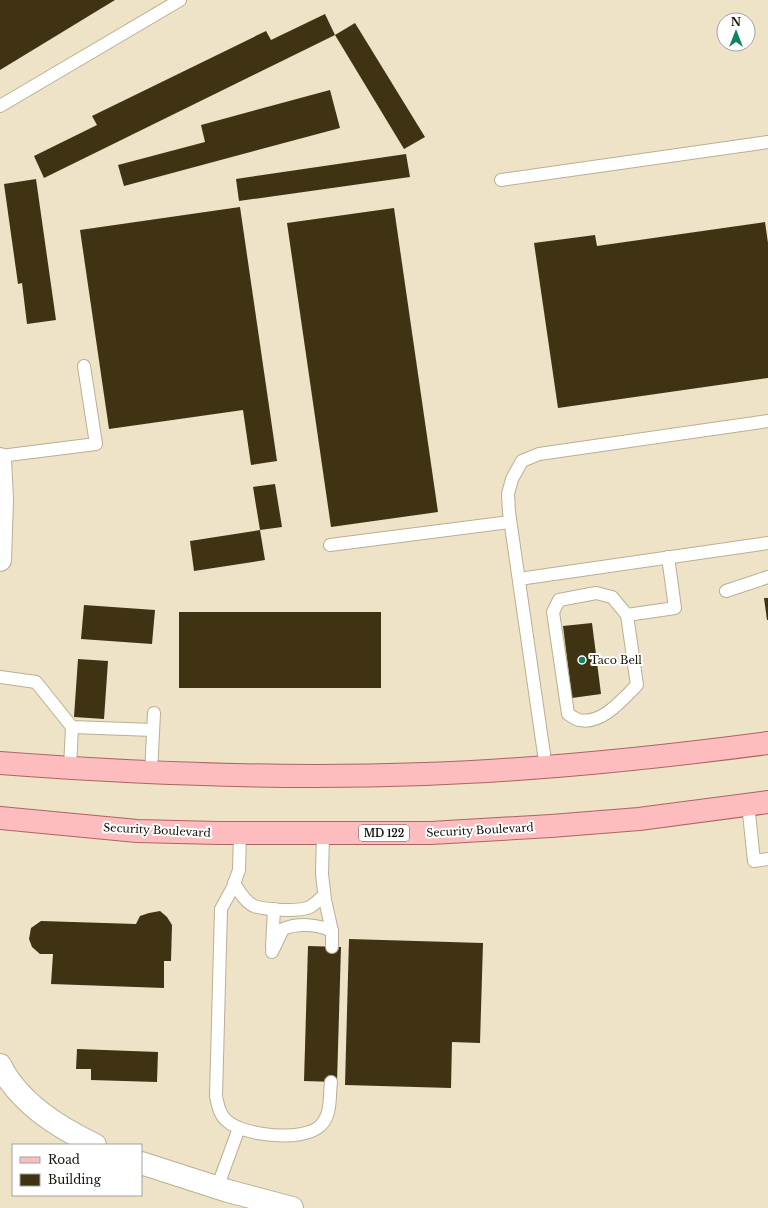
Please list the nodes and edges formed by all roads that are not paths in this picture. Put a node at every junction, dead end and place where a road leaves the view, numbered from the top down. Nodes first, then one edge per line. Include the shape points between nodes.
1 (180, 0) edge
2 (0, 106) edge
3 (768, 142) edge
4 (501, 180) dead end
5 (84, 366) dead end
6 (768, 421) edge
7 (0, 458) edge
8 (510, 522) junction
9 (768, 543) edge
10 (330, 545) dead end
11 (668, 557) junction
12 (0, 560) edge
13 (768, 577) edge
14 (519, 579) junction
15 (726, 591) dead end
16 (627, 615) junction
17 (0, 677) edge
18 (154, 713) dead end
19 (72, 727) junction
20 (154, 730) junction
21 (768, 743) edge
22 (0, 763) edge
23 (70, 768) junction
24 (546, 768) junction
25 (151, 773) junction
26 (761, 802) edge
27 (0, 818) edge
28 (240, 833) junction
29 (323, 834) junction
30 (768, 859) edge
31 (234, 883) junction
32 (324, 895) junction
33 (274, 909) junction
34 (332, 931) junction
35 (332, 947) dead end
36 (0, 1064) edge
37 (330, 1082) dead end
38 (239, 1128) junction
39 (94, 1144) edge
40 (142, 1163) edge
41 (217, 1188) junction
42 (292, 1208) edge

1 - 2 lane
3 - 4 lane
5 - 7 lane via 96,444
6 - 8 lane via 539,454 522,462 512,479 508,494
7 - 12 street
8 - 10 lane
8 - 14 lane
9 - 11 lane
11 - 14 lane
11 - 16 lane via 675,608
13 - 15 lane
14 - 24 lane
16 - 16 lane via 612,597 596,593 559,600 553,612 568,714 579,720 591,720 611,711 637,685
17 - 19 lane via 36,682
18 - 20 lane
19 - 20 lane
19 - 23 lane
20 - 25 lane
21 - 24 main road
22 - 23 main road
23 - 25 main road
24 - 25 main road via 326,776
26 - 29 main road, Security Boulevard / MD 122 via 639,819 551,826
26 - 30 lane via 754,861
27 - 28 main road, Security Boulevard / MD 122 via 137,831
28 - 29 main road, Security Boulevard / MD 122
28 - 31 lane via 239,870
29 - 32 lane
31 - 33 lane via 242,896 254,906
31 - 38 lane via 220,909 216,1096 218,1110 227,1121
32 - 33 lane via 309,907
32 - 34 lane
33 - 34 lane via 272,952 283,929 293,926 324,927
34 - 35 lane
36 - 39 street via 4,1074 23,1098 74,1135
37 - 38 lane via 328,1114 320,1126 305,1134 254,1133
38 - 41 lane
40 - 41 street
41 - 42 street

